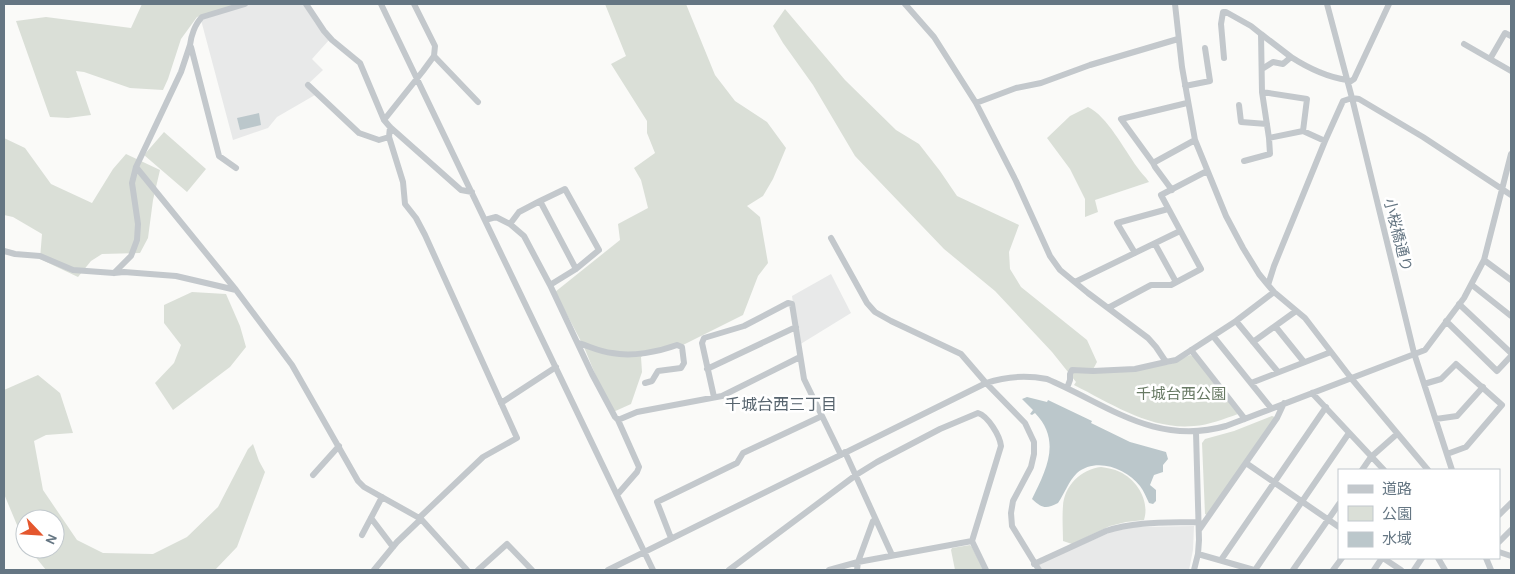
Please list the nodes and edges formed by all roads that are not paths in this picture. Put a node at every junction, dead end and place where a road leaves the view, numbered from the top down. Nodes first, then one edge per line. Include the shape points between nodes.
1 (245, 4) edge
2 (306, 4) edge
3 (381, 4) edge
4 (414, 4) edge
5 (905, 4) edge
6 (1175, 4) edge
7 (1327, 4) edge
8 (1389, 4) edge
9 (1262, 34) junction
10 (1511, 36) edge
11 (1178, 39) junction
12 (1464, 44) dead end
13 (190, 45) junction
14 (1205, 48) dead end
15 (434, 56) junction
16 (1291, 57) junction
17 (1224, 58) dead end
18 (1490, 59) junction
19 (1262, 69) junction
20 (1511, 71) edge
21 (416, 78) junction
22 (1347, 81) junction
23 (308, 85) dead end
24 (1185, 86) junction
25 (1262, 92) junction
26 (1352, 98) junction
27 (478, 102) dead end
28 (976, 103) junction
29 (1187, 103) junction
30 (1239, 105) dead end
31 (384, 120) junction
32 (1267, 124) junction
33 (390, 127) junction
34 (1303, 130) junction
35 (389, 137) junction
36 (1269, 138) junction
37 (1194, 140) junction
38 (1325, 141) junction
39 (1511, 154) edge
40 (1244, 161) dead end
41 (1153, 163) junction
42 (136, 167) junction
43 (236, 168) dead end
44 (1207, 171) junction
45 (1502, 188) junction
46 (1172, 190) junction
47 (472, 192) junction
48 (1511, 195) edge
49 (540, 201) junction
50 (1168, 209) junction
51 (485, 220) junction
52 (510, 224) junction
53 (1180, 231) junction
54 (831, 238) dead end
55 (1155, 244) junction
56 (4, 251) edge
57 (1135, 253) junction
58 (1484, 260) junction
59 (576, 269) junction
60 (114, 273) junction
61 (1511, 280) edge
62 (1075, 282) junction
63 (1176, 282) junction
64 (550, 285) junction
65 (1268, 285) junction
66 (1472, 285) junction
67 (236, 290) junction
68 (1274, 292) junction
69 (1459, 304) junction
70 (1108, 308) junction
71 (1296, 310) junction
72 (1511, 316) edge
73 (1236, 321) junction
74 (1446, 321) junction
75 (1275, 326) junction
76 (796, 327) junction
77 (1214, 336) junction
78 (1253, 342) junction
79 (578, 343) junction
80 (1191, 350) junction
81 (1331, 352) junction
82 (1414, 354) junction
83 (1511, 354) edge
84 (800, 357) junction
85 (1166, 362) junction
86 (1304, 362) junction
87 (556, 367) junction
88 (708, 369) junction
89 (1278, 372) junction
90 (1351, 378) junction
91 (645, 383) dead end
92 (986, 383) junction
93 (1251, 383) junction
94 (1424, 384) junction
95 (1483, 387) junction
96 (1067, 388) junction
97 (1312, 393) junction
98 (714, 397) junction
99 (501, 403) junction
100 (1284, 403) junction
101 (1326, 407) junction
102 (1271, 408) junction
103 (822, 416) junction
104 (1245, 418) junction
105 (1436, 419) junction
106 (618, 420) junction
107 (1196, 432) junction
108 (1349, 433) junction
109 (1397, 434) junction
110 (339, 446) junction
111 (843, 454) junction
112 (1447, 454) junction
113 (1371, 457) junction
114 (1246, 463) junction
115 (1363, 469) edge
116 (1383, 469) edge
117 (1427, 469) edge
118 (1452, 469) edge
119 (313, 475) dead end
120 (856, 475) junction
121 (1274, 482) junction
122 (617, 495) junction
123 (382, 497) junction
124 (1301, 501) junction
125 (1511, 503) edge
126 (1338, 505) edge
127 (1500, 514) edge
128 (372, 518) junction
129 (420, 518) junction
130 (876, 520) junction
131 (1328, 520) junction
132 (1199, 526) junction
133 (1338, 526) edge
134 (1511, 530) edge
135 (362, 535) dead end
136 (671, 538) junction
137 (972, 541) junction
138 (1500, 541) edge
139 (393, 547) junction
140 (644, 551) junction
141 (1198, 554) junction
142 (892, 555) junction
143 (1341, 559) edge
144 (1382, 559) edge
145 (1384, 559) edge
146 (1421, 559) edge
147 (1439, 559) edge
148 (1220, 560) junction
149 (858, 562) junction
150 (1034, 564) junction
151 (374, 570) edge
152 (466, 570) edge
153 (478, 570) edge
154 (532, 570) edge
155 (608, 570) edge
156 (653, 570) edge
157 (732, 570) edge
158 (830, 570) edge
159 (857, 570) edge
160 (986, 570) edge
161 (1039, 570) edge
162 (1194, 570) edge
163 (1254, 570) edge
164 (1293, 570) edge
165 (1333, 570) edge
166 (1374, 570) edge
167 (1401, 570) edge
168 (1414, 570) edge
169 (1445, 570) edge

1 - 13 street via 202,17
2 - 31 street via 332,40 360,63
3 - 21 street
4 - 15 street via 436,46
5 - 28 street via 934,37
6 - 11 street
7 - 22 street, 小桜橋通り
8 - 22 street via 1354,79
9 - 16 street
9 - 17 street via 1223,12
9 - 19 street
10 - 18 street via 1505,34
11 - 24 street
11 - 28 street
12 - 18 street
13 - 42 street via 181,72
13 - 43 street via 220,156
14 - 24 street via 1210,81
15 - 21 street
15 - 27 street
16 - 19 street via 1283,64 1273,62
16 - 22 street
18 - 20 street
19 - 25 street
21 - 31 street
21 - 47 street
22 - 26 street, 小桜橋通り
23 - 35 street via 359,134 379,140
24 - 29 street
25 - 32 street
25 - 34 street via 1307,99
26 - 38 street via 1343,101
26 - 45 street via 1423,137
26 - 82 street, 小桜橋通り
28 - 62 street via 1050,256
29 - 37 street
29 - 41 street via 1121,119
30 - 32 street via 1241,122
31 - 33 street
32 - 36 street
33 - 35 street
33 - 47 street via 461,190
34 - 36 street
34 - 38 street
35 - 99 street via 403,182 405,204 425,235
36 - 40 street via 1270,154
37 - 41 street
37 - 44 street
38 - 65 street
39 - 45 street
41 - 46 street
42 - 60 street via 132,183 138,240 131,256
42 - 67 street
44 - 46 street
44 - 65 street via 1226,216
45 - 48 street
45 - 58 street
46 - 50 street via 1160,195
47 - 51 street
49 - 52 street via 519,212
49 - 59 street
49 - 59 street via 565,189 599,250
50 - 53 street
50 - 57 street via 1117,223
51 - 52 street via 496,217
51 - 87 street
52 - 64 street via 524,236
53 - 55 street
53 - 63 street via 1200,269
54 - 92 street via 875,312 961,354
55 - 57 street
55 - 63 street
56 - 60 street via 40,256 73,270
57 - 62 street
58 - 61 street
58 - 66 street
59 - 64 street
60 - 67 street via 176,276
62 - 70 street
63 - 70 street via 1151,285
64 - 79 street
65 - 68 street
66 - 69 street
66 - 72 street
67 - 110 street via 292,365
68 - 71 street
68 - 73 street
69 - 74 street
69 - 83 street
70 - 85 street via 1148,338
71 - 75 street
71 - 81 street
73 - 77 street
73 - 78 street
74 - 82 street via 1425,350
74 - 83 street via 1497,371
75 - 78 street
75 - 86 street
76 - 84 street
76 - 88 street
76 - 88 street via 792,304 788,304 744,326 704,338 702,343
77 - 80 street
77 - 93 street
78 - 89 street
79 - 91 street via 612,354 640,354 678,345 682,347 684,363 681,368 658,371 652,381
79 - 106 street
80 - 85 street via 1176,360
80 - 104 street
81 - 86 street
81 - 90 street
82 - 90 street
82 - 94 street, 小桜橋通り
84 - 98 street
84 - 103 street via 804,379
85 - 96 street via 1129,369 1072,370
86 - 89 street
87 - 99 street
87 - 122 street
88 - 98 street
89 - 93 street
90 - 97 street
90 - 109 street
92 - 96 street via 1016,376 1034,376
92 - 111 street
92 - 150 street via 1025,423 1034,442 1031,467 1013,501 1011,512 1012,526
93 - 102 street
94 - 95 street via 1441,379 1456,364
94 - 105 street, 小桜橋通り
95 - 105 street via 1457,416
95 - 112 street via 1502,405 1466,447
96 - 107 street via 1146,426
97 - 100 street
97 - 101 street
98 - 106 street via 637,412
99 - 129 street via 517,438 483,457
100 - 102 street
100 - 114 street
101 - 108 street
101 - 121 street
102 - 104 street
103 - 111 street
103 - 136 street via 743,453 737,463 657,502
104 - 107 street
105 - 112 street, 小桜橋通り
106 - 122 street via 639,467
107 - 132 street
108 - 113 street
108 - 124 street
109 - 113 street
109 - 117 street
110 - 119 street
110 - 123 street via 358,481
111 - 120 street
111 - 136 street
112 - 118 street, 小桜橋通り
113 - 115 street
113 - 116 street
114 - 121 street
114 - 132 street
120 - 130 street
120 - 137 street via 940,429 970,415 982,414 988,419 1001,446
120 - 157 street
121 - 124 street
121 - 148 street
122 - 140 street
123 - 128 street
123 - 129 street
124 - 131 street
124 - 163 street
125 - 127 street
126 - 131 street
128 - 135 street
128 - 139 street
129 - 139 street
129 - 152 street
130 - 142 street
130 - 149 street via 873,520
131 - 133 street
131 - 164 street
132 - 141 street
132 - 150 street via 1138,524 1118,527
134 - 138 street
136 - 140 street
137 - 142 street
137 - 160 street
139 - 151 street
140 - 155 street
140 - 156 street
141 - 148 street
141 - 162 street
142 - 149 street
143 - 165 street
144 - 166 street
145 - 167 street
146 - 168 street
147 - 169 street
148 - 163 street
149 - 158 street
149 - 159 street
150 - 161 street
153 - 154 street via 507,544

